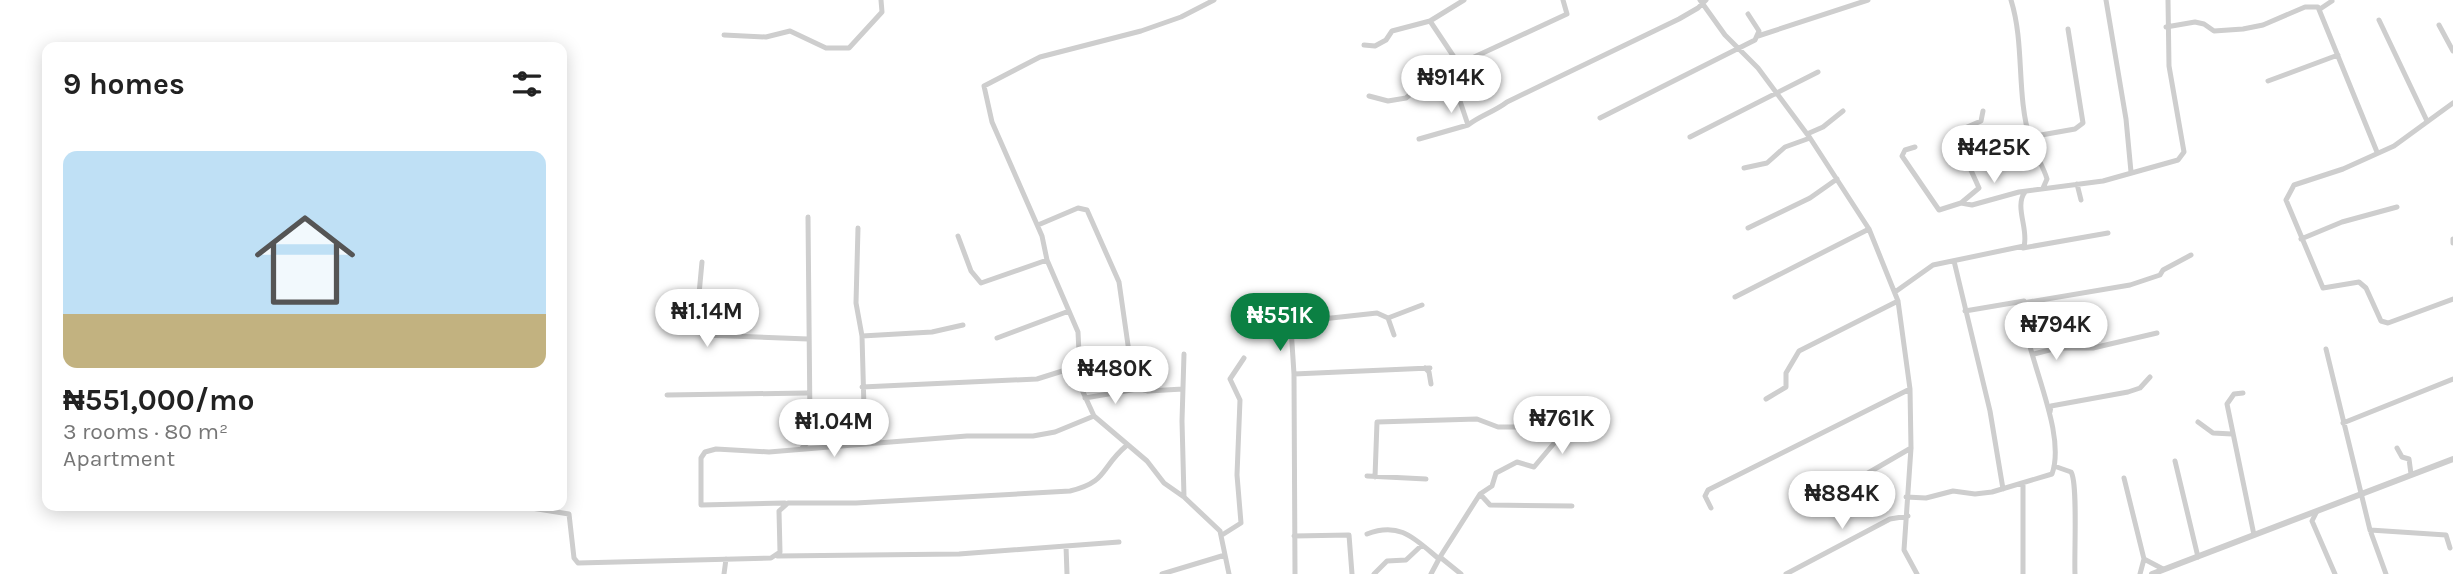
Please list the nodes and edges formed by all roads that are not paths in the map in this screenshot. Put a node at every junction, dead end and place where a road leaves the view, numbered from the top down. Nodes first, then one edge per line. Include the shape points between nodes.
1 (881, 0) edge
2 (1214, 0) edge
3 (1465, 0) edge
4 (1563, 0) edge
5 (1868, 0) edge
6 (2011, 0) edge
7 (2106, 0) edge
8 (2168, 0) edge
9 (1702, 1) edge
10 (2332, 1) edge
11 (2320, 9) junction
12 (1748, 14) dead end
13 (2379, 20) dead end
14 (1430, 21) junction
15 (2438, 25) dead end
16 (2166, 27) junction
17 (2068, 29) dead end
18 (723, 35) dead end
19 (1758, 36) junction
20 (1364, 45) dead end
21 (1738, 48) junction
22 (2453, 51) edge
23 (2338, 55) junction
24 (1460, 66) junction
25 (1818, 72) dead end
26 (1444, 73) junction
27 (2268, 81) dead end
28 (1774, 91) junction
29 (1369, 96) dead end
30 (2453, 103) edge
31 (1843, 111) dead end
32 (1983, 111) dead end
33 (1600, 118) dead end
34 (2427, 121) junction
35 (1468, 125) junction
36 (1808, 136) junction
37 (1690, 137) dead end
38 (2030, 138) junction
39 (1419, 139) dead end
40 (1915, 147) dead end
41 (2378, 152) junction
42 (1744, 168) dead end
43 (2131, 172) junction
44 (1837, 178) junction
45 (2077, 184) junction
46 (2043, 188) junction
47 (2028, 190) junction
48 (2081, 200) dead end
49 (1961, 203) junction
50 (2397, 207) dead end
51 (808, 217) dead end
52 (1038, 225) junction
53 (858, 228) dead end
54 (1748, 228) dead end
55 (1869, 229) junction
56 (2108, 233) dead end
57 (958, 236) dead end
58 (2301, 239) junction
59 (2020, 248) junction
60 (2192, 256) dead end
61 (1047, 260) junction
62 (1954, 261) junction
63 (702, 262) dead end
64 (1895, 292) junction
65 (1735, 297) dead end
66 (2453, 299) edge
67 (1898, 301) junction
68 (2025, 301) junction
69 (1422, 305) dead end
70 (1069, 311) junction
71 (1965, 311) junction
72 (1388, 318) junction
73 (963, 325) dead end
74 (2157, 333) dead end
75 (1394, 335) dead end
76 (862, 336) junction
77 (997, 338) dead end
78 (808, 339) junction
79 (2326, 349) dead end
80 (1184, 354) dead end
81 (2034, 354) junction
82 (1244, 358) dead end
83 (1072, 368) junction
84 (1294, 374) junction
85 (2150, 377) dead end
86 (2453, 379) edge
87 (1431, 384) dead end
88 (862, 387) junction
89 (1138, 389) junction
90 (1182, 389) junction
91 (1910, 389) junction
92 (807, 393) junction
93 (2243, 393) dead end
94 (667, 395) dead end
95 (1085, 398) junction
96 (1766, 399) dead end
97 (2050, 415) junction
98 (1094, 416) junction
99 (1368, 422) dead end
100 (1377, 422) junction
101 (2198, 422) dead end
102 (2343, 423) junction
103 (2232, 434) junction
104 (1560, 435) junction
105 (1583, 438) dead end
106 (864, 443) junction
107 (1126, 446) junction
108 (802, 448) junction
109 (1911, 448) junction
110 (2398, 448) dead end
111 (2453, 458) edge
112 (2175, 461) dead end
113 (2054, 467) junction
114 (1868, 473) dead end
115 (2411, 474) junction
116 (1367, 476) dead end
117 (1375, 477) junction
118 (2124, 478) dead end
119 (1426, 479) dead end
120 (2023, 483) junction
121 (2003, 488) junction
122 (1480, 494) junction
123 (2362, 494) junction
124 (1184, 497) junction
125 (1906, 497) junction
126 (788, 503) junction
127 (1572, 506) dead end
128 (1712, 508) dead end
129 (550, 511) edge
130 (2316, 513) junction
131 (1908, 516) junction
132 (2298, 519) junction
133 (2312, 521) junction
134 (2370, 530) junction
135 (1222, 534) junction
136 (1367, 534) dead end
137 (2254, 535) junction
138 (1294, 536) junction
139 (1119, 542) dead end
140 (1066, 545) junction
141 (1422, 545) junction
142 (2450, 548) dead end
143 (1225, 555) junction
144 (777, 556) junction
145 (2197, 557) junction
146 (1440, 558) junction
147 (726, 559) junction
148 (2144, 559) junction
149 (2155, 566) junction
150 (2163, 569) junction
151 (1914, 573) edge
152 (724, 574) edge
153 (1067, 574) edge
154 (1162, 574) edge
155 (1229, 574) edge
156 (1295, 574) edge
157 (1352, 574) edge
158 (1374, 574) edge
159 (1431, 574) edge
160 (1461, 574) edge
161 (1786, 574) edge
162 (2024, 574) edge
163 (2075, 574) edge
164 (2140, 574) edge
165 (2152, 574) edge
166 (2335, 574) edge
167 (2386, 574) edge

1 - 18 street via 882,12 849,48 826,48 790,31 766,37
2 - 52 street via 1141,31 1040,57 984,86 995,131
3 - 14 street
4 - 24 street via 1567,14
5 - 19 street
6 - 38 street via 2018,23
7 - 43 street
8 - 16 street
9 - 21 street
9 - 35 street via 1679,19 1482,114
10 - 11 street
11 - 16 street via 2305,7 2243,29 2214,31 2195,22
11 - 23 street
12 - 19 street
13 - 34 street
14 - 20 street via 1392,31 1375,46
14 - 24 street
15 - 22 street
16 - 43 street via 2184,152 2178,160
17 - 38 street via 2083,123 2075,129
19 - 21 street
21 - 28 street
21 - 33 street
23 - 27 street
23 - 41 street
24 - 26 street
25 - 28 street
26 - 29 street via 1431,77 1406,98 1388,101
26 - 35 street via 1457,92
28 - 36 street
28 - 37 street
30 - 34 street
31 - 36 street
32 - 49 street via 1981,121 1958,131 1949,141 1965,158 1979,188
34 - 41 street via 2398,144
35 - 39 street
36 - 42 street via 1767,163
36 - 44 street
38 - 46 street via 2047,179
40 - 49 street via 1902,156 1939,210
41 - 58 street via 2292,187 2286,201
43 - 45 street
44 - 54 street
44 - 55 street
45 - 46 street
45 - 48 street
46 - 47 street
47 - 49 street via 1972,205
47 - 59 street via 2020,201 2026,238
50 - 58 street
51 - 78 street
52 - 61 street
52 - 89 street via 1078,208 1087,210 1119,282 1130,374
53 - 76 street via 856,303
55 - 64 street
55 - 65 street
56 - 59 street
57 - 61 street via 971,271 981,283
58 - 66 street via 2323,288 2362,284 2384,323
59 - 62 street
60 - 68 street via 2175,262 2160,275 2130,285
61 - 70 street
62 - 64 street via 1933,265
62 - 71 street
63 - 78 street via 702,335
64 - 67 street
67 - 91 street
67 - 96 street via 1799,351 1786,373 1786,387
68 - 71 street
68 - 81 street via 2022,305
69 - 72 street
70 - 77 street
70 - 83 street via 1079,340
71 - 121 street
72 - 75 street
72 - 84 street via 1377,313 1295,322
73 - 76 street
74 - 81 street via 2093,348 2057,348
76 - 88 street
78 - 92 street
79 - 102 street
80 - 90 street
81 - 97 street
82 - 135 street via 1230,379 1240,400 1237,475 1241,523
83 - 88 street via 1037,380
83 - 95 street
84 - 87 street via 1427,368
84 - 138 street
85 - 97 street via 2128,392 2051,406
86 - 102 street
88 - 106 street
89 - 90 street
89 - 95 street
90 - 124 street
91 - 109 street
91 - 128 street via 1708,490 1705,496
92 - 94 street
92 - 108 street via 808,442
93 - 103 street via 2227,401
95 - 98 street
97 - 113 street
98 - 106 street via 1033,436
98 - 107 street
99 - 100 street
100 - 104 street via 1477,419 1498,427 1529,427
100 - 117 street
101 - 103 street via 2213,433
102 - 123 street
103 - 137 street
104 - 105 street
104 - 122 street via 1534,467 1517,462 1496,473 1492,486
106 - 108 street
107 - 124 street
107 - 126 street via 1106,466 1102,477 1088,487 1070,491
108 - 126 street via 769,452 716,449 701,458 701,505
109 - 114 street
109 - 125 street
110 - 115 street via 2402,457 2409,458
111 - 115 street
112 - 145 street
113 - 120 street via 2047,477
113 - 163 street via 2071,472 2076,481 2077,501 2072,511
115 - 123 street
116 - 117 street
117 - 119 street
118 - 148 street
120 - 121 street
120 - 162 street
121 - 125 street
122 - 127 street via 1490,505
122 - 146 street
123 - 130 street
123 - 134 street
124 - 135 street
125 - 131 street
126 - 144 street via 779,511 781,545
129 - 147 street via 569,514 578,564
130 - 132 street
130 - 133 street
131 - 151 street via 1904,550
131 - 161 street via 1890,519
132 - 133 street
132 - 137 street
133 - 166 street
134 - 142 street via 2446,535
134 - 167 street
135 - 143 street
136 - 141 street via 1397,529 1412,534
137 - 145 street
138 - 156 street
138 - 157 street via 1349,535
139 - 140 street
140 - 144 street via 959,554
140 - 153 street
141 - 146 street
141 - 158 street via 1406,560 1387,561
143 - 154 street
143 - 155 street
144 - 147 street
145 - 150 street
146 - 159 street
146 - 160 street
147 - 152 street
148 - 149 street
148 - 164 street
149 - 150 street
149 - 164 street
150 - 165 street

